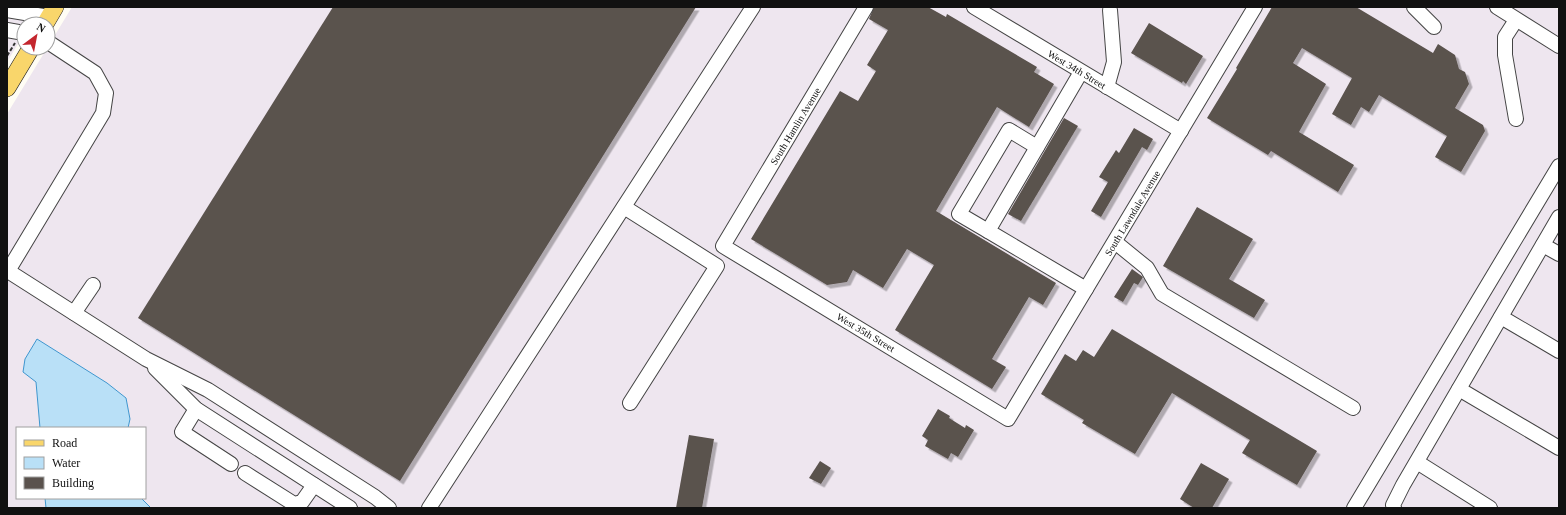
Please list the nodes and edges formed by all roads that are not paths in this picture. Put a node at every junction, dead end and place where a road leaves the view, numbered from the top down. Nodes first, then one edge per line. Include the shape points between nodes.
1 (753, 7) edge
2 (866, 7) edge
3 (974, 7) edge
4 (1255, 7) edge
5 (1414, 7) edge
6 (1497, 7) edge
7 (7, 10) edge
8 (1110, 10) dead end
9 (50, 16) edge
10 (1516, 20) junction
11 (1434, 27) dead end
12 (1559, 46) edge
13 (56, 47) edge
14 (16, 53) edge
15 (1081, 72) junction
16 (1107, 87) junction
17 (7, 88) edge
18 (1516, 119) dead end
19 (1181, 131) junction
20 (1037, 147) junction
21 (1559, 166) edge
22 (624, 207) junction
23 (1559, 217) edge
24 (988, 231) junction
25 (1115, 242) junction
26 (1543, 245) junction
27 (723, 246) joint
28 (1559, 254) edge
29 (93, 286) dead end
30 (1086, 289) junction
31 (74, 313) junction
32 (1501, 317) junction
33 (1559, 351) edge
34 (146, 359) junction
35 (1459, 389) junction
36 (630, 403) dead end
37 (1353, 408) dead end
38 (196, 409) junction
39 (1008, 419) joint
40 (1559, 448) edge
41 (1417, 462) junction
42 (231, 464) dead end
43 (245, 473) dead end
44 (314, 485) junction
45 (350, 508) edge
46 (389, 508) edge
47 (429, 508) edge
48 (1354, 508) edge
49 (1394, 508) edge
50 (1490, 508) edge

1 - 22 street
2 - 27 street, South Hamlin Avenue
3 - 15 street, West 34th Street
4 - 19 street, South Lawndale Avenue
5 - 11 street
6 - 10 street
7 - 9 street
8 - 16 street via 1114,62
10 - 12 street
10 - 18 street via 1505,37
13 - 31 street via 95,73 106,93 103,113 8,271
14 - 17 main road
15 - 16 street, West 34th Street
15 - 20 street
16 - 19 street, West 34th Street
19 - 25 street, South Lawndale Avenue
20 - 24 street
20 - 24 street via 1009,130 959,214
21 - 48 street
22 - 36 street via 717,266
22 - 47 street
23 - 26 street
24 - 30 street
25 - 30 street, South Lawndale Avenue
25 - 37 street via 1147,268 1162,294
26 - 28 street
26 - 32 street
27 - 39 street, West 35th Street
29 - 31 street
30 - 39 street, South Lawndale Avenue
31 - 34 street
32 - 33 street
32 - 35 street
34 - 38 street
34 - 46 street via 208,390
35 - 40 street
35 - 41 street
38 - 42 street via 182,432
38 - 44 street
41 - 49 street via 1403,485 1393,505
41 - 50 street
43 - 44 street via 294,504 302,502
44 - 45 street

